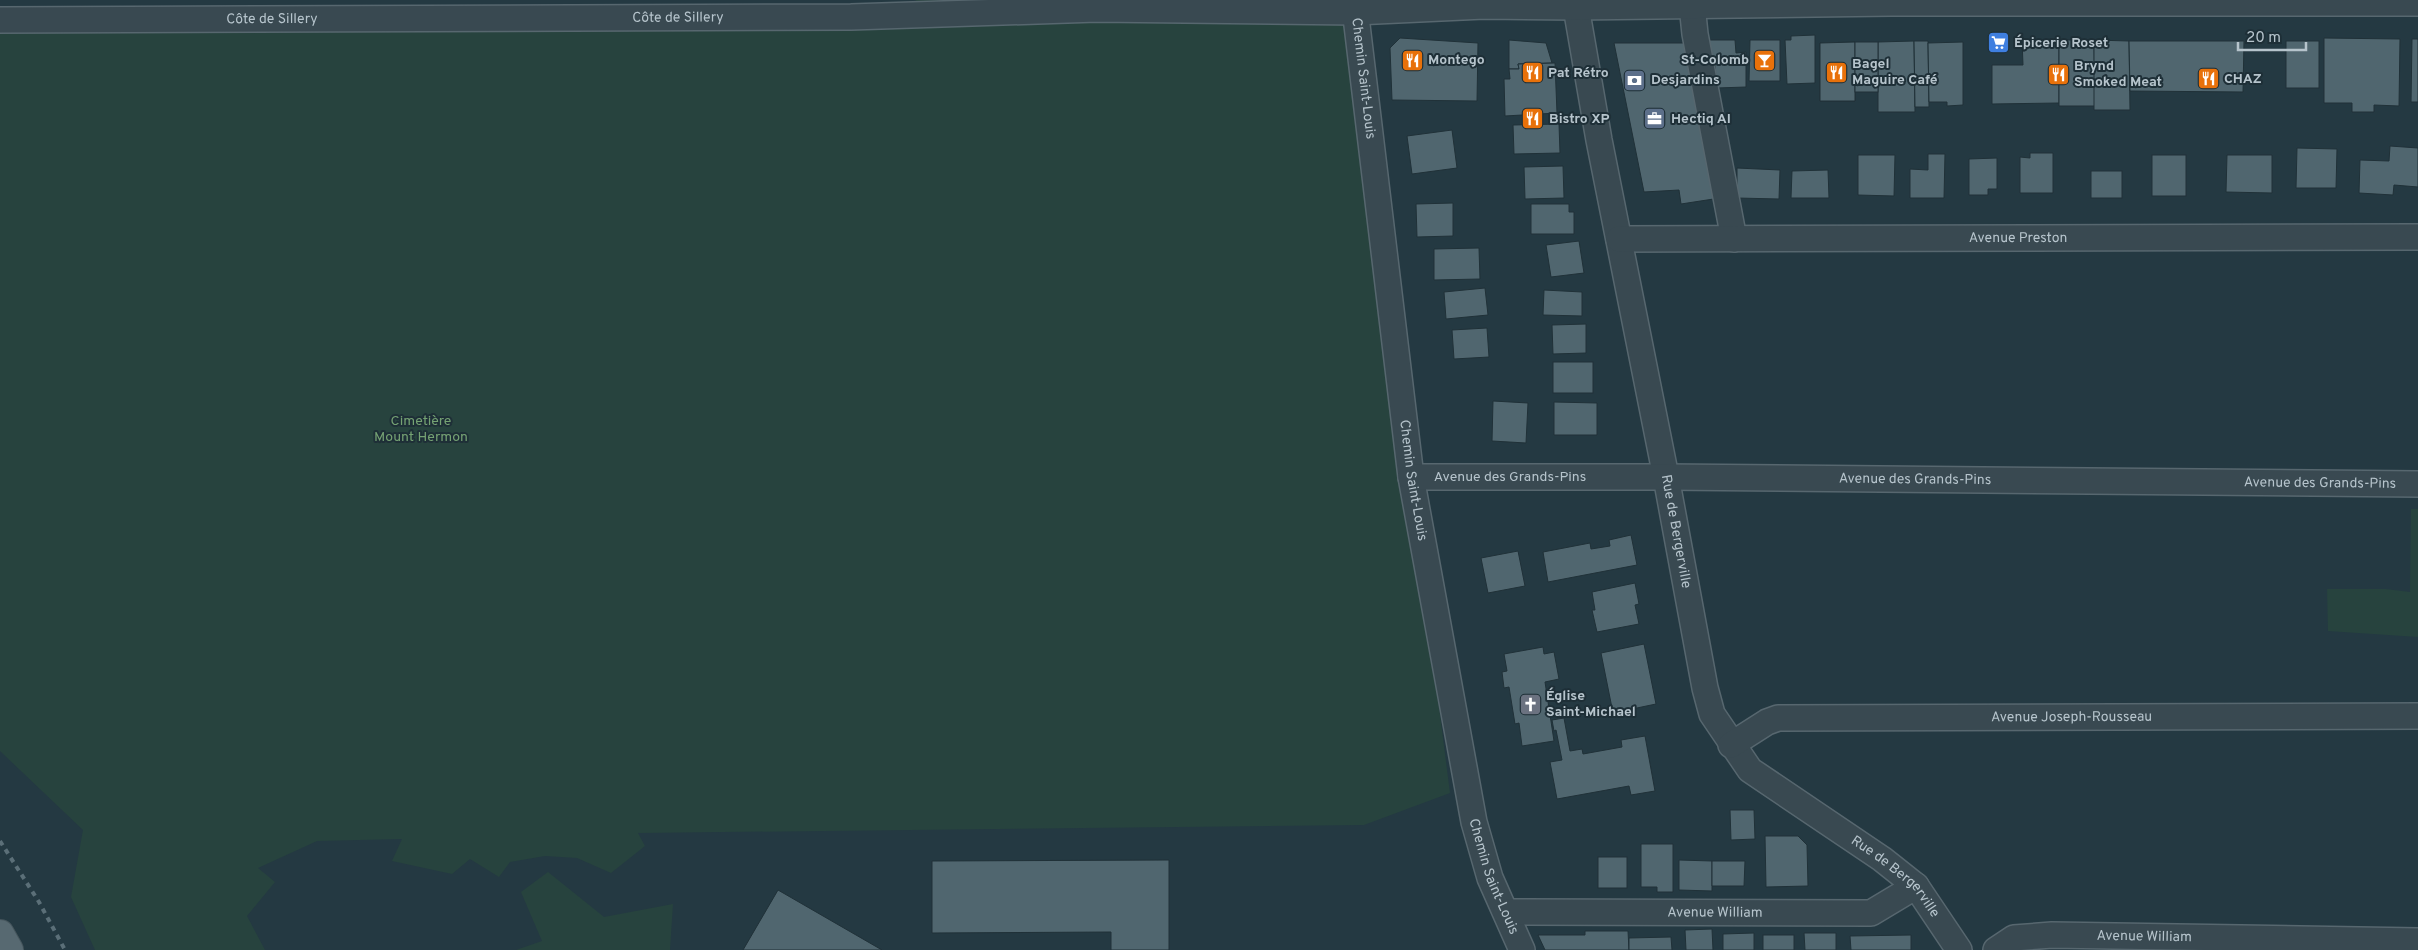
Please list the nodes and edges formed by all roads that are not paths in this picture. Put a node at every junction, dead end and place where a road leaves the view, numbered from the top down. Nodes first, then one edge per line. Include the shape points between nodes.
1 (2155, 1) edge
2 (2418, 3) edge
3 (1097, 5) edge
4 (1692, 5) junction
5 (1354, 6) edge
6 (1576, 7) junction
7 (851, 8) edge
8 (99, 9) edge
9 (329, 9) edge
10 (0, 20) edge
11 (2418, 237) edge
12 (1618, 239) junction
13 (1734, 239) junction
14 (1411, 477) junction
15 (1666, 477) junction
16 (2418, 484) edge
17 (2418, 716) edge
18 (1731, 745) junction
19 (1916, 886) junction
20 (1506, 912) junction
21 (0, 934) edge
22 (2418, 941) edge
23 (9, 950) edge
24 (1522, 950) edge
25 (1959, 950) edge
26 (1996, 950) edge

1 - 2 street, Côte de Sillery
1 - 4 street, Côte de Sillery
3 - 5 street, Côte de Sillery
3 - 7 street, Côte de Sillery
4 - 6 street, Côte de Sillery
4 - 13 street
5 - 6 street, Côte de Sillery
5 - 14 street, Chemin Saint-Louis
6 - 12 street, Rue de Bergerville
7 - 9 street, Côte de Sillery
8 - 9 street, Côte de Sillery
8 - 10 street, Côte de Sillery
11 - 13 street, Avenue Preston
12 - 13 street, Avenue Preston
12 - 15 street, Rue de Bergerville
14 - 15 street, Avenue des Grands-Pins
14 - 20 street, Chemin Saint-Louis via 1474,822 1490,878
15 - 16 street, Avenue des Grands-Pins
15 - 18 street, Rue de Bergerville via 1705,688 1712,714
17 - 18 street, Avenue Joseph-Rousseau via 1778,718 1766,722
18 - 19 street, Rue de Bergerville via 1750,770 1859,843
19 - 20 street, Avenue William via 1872,913
19 - 25 street, Rue de Bergerville
20 - 24 street, Chemin Saint-Louis
21 - 23 main road
22 - 26 street, Avenue William via 2052,935 2014,938

